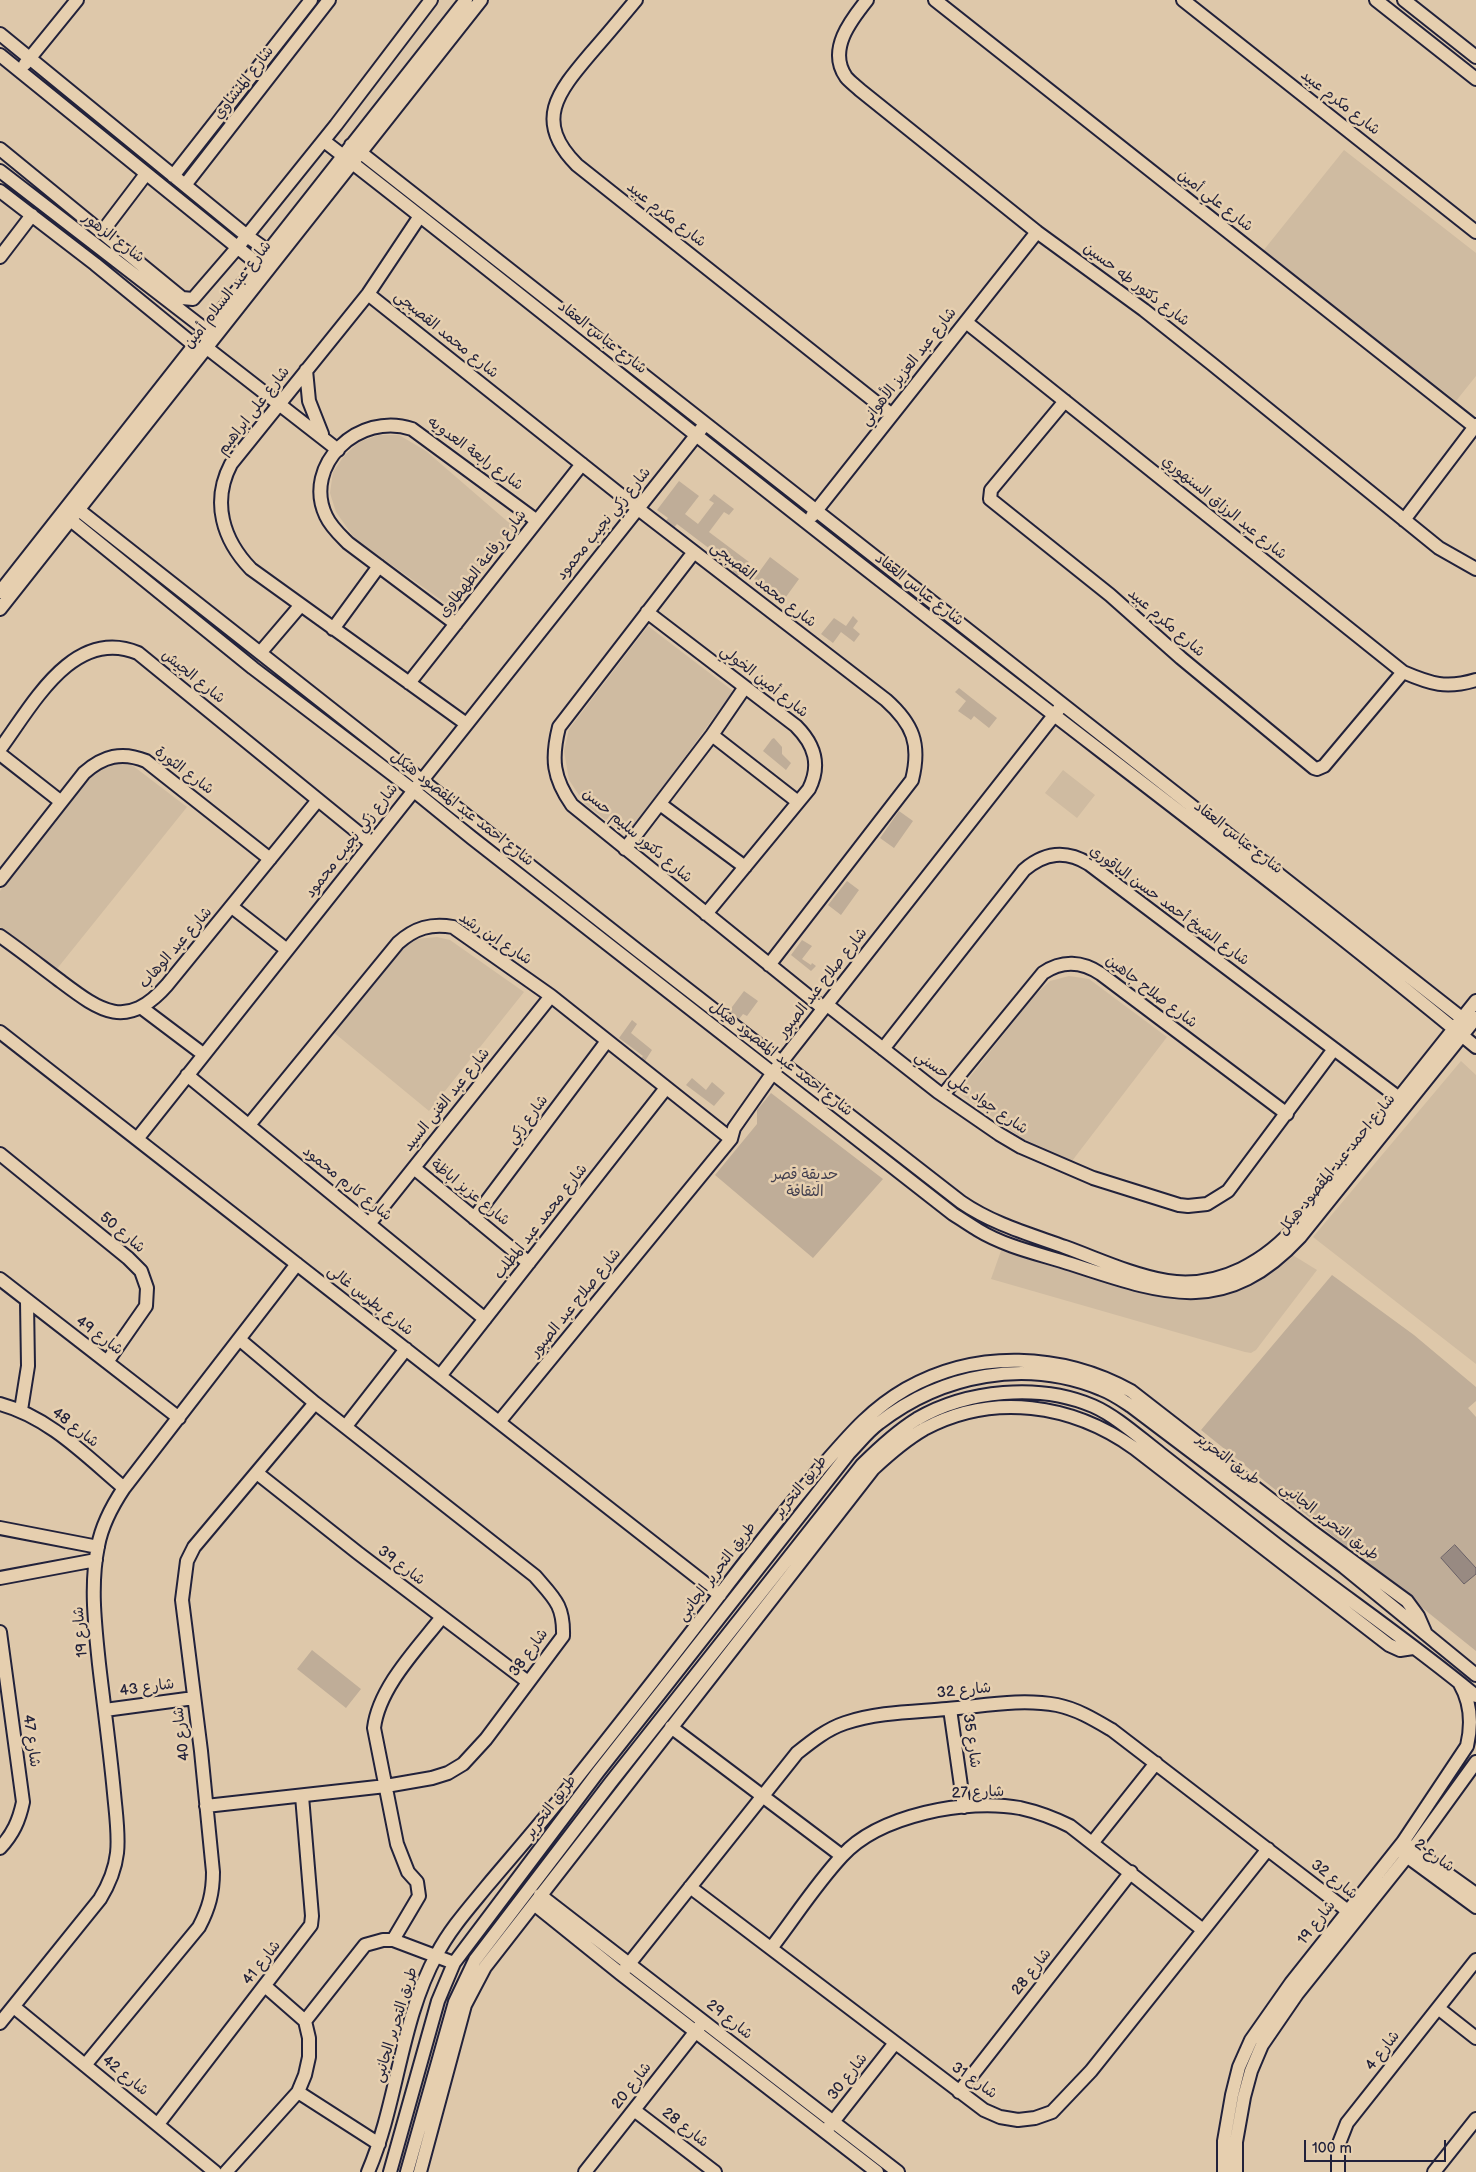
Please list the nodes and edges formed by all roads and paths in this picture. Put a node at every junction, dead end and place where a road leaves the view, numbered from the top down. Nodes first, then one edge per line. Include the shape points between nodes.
1 (77, 0) edge
2 (329, 0) edge
3 (431, 0) edge
4 (466, 0) edge
5 (481, 0) edge
6 (636, 0) edge
7 (867, 0) edge
8 (935, 0) edge
9 (1183, 0) edge
10 (1376, 0) edge
11 (1404, 0) edge
12 (308, 3) edge
13 (317, 15) junction
14 (0, 34) edge
15 (0, 55) edge
16 (1476, 57) edge
17 (30, 58) junction
18 (19, 71) junction
19 (1476, 79) edge
20 (60, 84) junction
21 (51, 97) junction
22 (205, 134) junction
23 (128, 139) junction
24 (324, 141) junction
25 (217, 143) junction
26 (0, 149) edge
27 (356, 149) junction
28 (118, 152) junction
29 (348, 160) junction
30 (0, 171) edge
31 (146, 174) junction
32 (173, 176) junction
33 (185, 185) junction
34 (0, 191) edge
35 (32, 216) junction
36 (420, 216) junction
37 (102, 232) junction
38 (1037, 232) junction
39 (1476, 232) edge
40 (247, 236) junction
41 (237, 248) junction
42 (268, 251) junction
43 (0, 257) edge
44 (258, 264) junction
45 (368, 294) junction
46 (966, 322) junction
47 (206, 330) junction
48 (194, 345) junction
49 (207, 348) junction
50 (306, 370) junction
51 (1065, 402) junction
52 (280, 404) junction
53 (892, 415) junction
54 (706, 422) junction
55 (1475, 426) edge
56 (697, 434) junction
57 (324, 439) junction
58 (338, 450) junction
59 (582, 464) junction
60 (637, 508) junction
61 (816, 510) junction
62 (70, 511) junction
63 (1404, 520) junction
64 (537, 521) junction
65 (807, 523) junction
66 (694, 552) junction
67 (379, 566) junction
68 (1476, 569) edge
69 (0, 592) edge
70 (300, 606) junction
71 (0, 610) edge
72 (647, 612) junction
73 (456, 624) junction
74 (333, 629) junction
75 (260, 653) junction
76 (1403, 672) junction
77 (1476, 680) edge
78 (409, 683) junction
79 (745, 687) junction
80 (1058, 710) junction
81 (465, 723) junction
82 (712, 735) junction
83 (0, 749) edge
84 (0, 754) edge
85 (421, 780) junction
86 (413, 790) junction
87 (318, 800) junction
88 (60, 802) junction
89 (798, 802) junction
90 (660, 804) junction
91 (371, 843) junction
92 (625, 849) junction
93 (270, 859) junction
94 (745, 867) junction
95 (0, 880) edge
96 (232, 907) junction
97 (706, 914) junction
98 (0, 936) edge
99 (287, 950) junction
100 (769, 965) junction
101 (551, 996) junction
102 (1476, 1001) edge
103 (825, 1006) junction
104 (142, 1008) junction
105 (1471, 1022) edge
106 (0, 1032) edge
107 (1458, 1032) junction
108 (607, 1041) junction
109 (1476, 1047) edge
110 (883, 1049) junction
111 (1334, 1049) junction
112 (204, 1054) junction
113 (781, 1062) junction
114 (772, 1074) junction
115 (187, 1075) junction
116 (666, 1088) junction
117 (943, 1095) junction
118 (1399, 1098) junction
119 (1287, 1114) junction
120 (249, 1125) junction
121 (137, 1139) junction
122 (730, 1139) junction
123 (0, 1154) edge
124 (414, 1168) junction
125 (961, 1202) junction
126 (953, 1214) junction
127 (474, 1218) junction
128 (369, 1224) junction
129 (529, 1263) junction
130 (297, 1264) junction
131 (0, 1279) edge
132 (1182, 1287) junction
133 (27, 1302) junction
134 (486, 1319) junction
135 (240, 1339) junction
136 (406, 1349) junction
137 (107, 1362) junction
138 (936, 1375) junction
139 (440, 1376) junction
140 (920, 1396) junction
141 (315, 1402) junction
142 (0, 1404) edge
143 (21, 1410) junction
144 (1162, 1416) junction
145 (179, 1418) junction
146 (499, 1422) junction
147 (346, 1426) junction
148 (1131, 1431) junction
149 (1164, 1432) junction
150 (1134, 1448) junction
151 (257, 1472) junction
152 (124, 1488) junction
153 (806, 1506) junction
154 (778, 1518) junction
155 (0, 1528) edge
156 (98, 1546) junction
157 (790, 1554) junction
158 (1330, 1557) junction
159 (96, 1560) junction
160 (793, 1572) junction
161 (1316, 1575) junction
162 (0, 1578) edge
163 (1358, 1580) junction
164 (720, 1595) junction
165 (1348, 1598) junction
166 (442, 1616) junction
167 (0, 1632) edge
168 (1426, 1634) junction
169 (1413, 1648) junction
170 (1476, 1674) edge
171 (528, 1682) junction
172 (1459, 1682) junction
173 (652, 1683) junction
174 (700, 1690) junction
175 (1476, 1696) edge
176 (194, 1698) junction
177 (678, 1698) junction
178 (650, 1706) junction
179 (950, 1709) junction
180 (105, 1710) junction
181 (671, 1727) junction
182 (621, 1743) junction
183 (1471, 1743) edge
184 (633, 1755) junction
185 (1476, 1762) edge
186 (1156, 1763) junction
187 (598, 1772) junction
188 (611, 1782) junction
189 (386, 1786) junction
190 (302, 1796) junction
191 (762, 1796) junction
192 (206, 1806) junction
193 (964, 1807) junction
194 (581, 1821) junction
195 (582, 1842) junction
196 (1092, 1842) junction
197 (0, 1848) edge
198 (1268, 1849) junction
199 (1405, 1849) junction
200 (842, 1856) junction
201 (1131, 1872) junction
202 (690, 1887) junction
203 (1476, 1894) edge
204 (537, 1899) junction
205 (1476, 1907) edge
206 (1352, 1915) junction
207 (1203, 1930) junction
208 (393, 1940) junction
209 (772, 1947) junction
210 (436, 1956) junction
211 (1476, 1960) edge
212 (454, 1963) junction
213 (625, 1969) junction
214 (265, 1986) junction
215 (465, 2005) junction
216 (14, 2007) junction
217 (1438, 2008) junction
218 (451, 2014) junction
219 (305, 2020) junction
220 (704, 2021) junction
221 (0, 2023) edge
222 (696, 2032) junction
223 (1476, 2038) edge
224 (895, 2043) junction
225 (86, 2064) junction
226 (298, 2092) junction
227 (959, 2092) junction
228 (634, 2110) junction
229 (1476, 2119) edge
230 (158, 2124) junction
231 (829, 2127) junction
232 (379, 2144) junction
233 (215, 2172) edge
234 (226, 2172) edge
235 (368, 2172) edge
236 (390, 2172) edge
237 (407, 2172) edge
238 (420, 2172) edge
239 (585, 2172) edge
240 (715, 2172) edge
241 (877, 2172) edge
242 (898, 2172) edge
243 (1224, 2172) edge
244 (1236, 2172) edge
245 (1338, 2172) edge
246 (1434, 2172) edge

1 - 17 street
2 - 13 street, شارع المنشاوي
3 - 24 street
4 - 27 street, شارع عبد السلام أمين
5 - 27 street, شارع عبد السلام أمين
6 - 53 street, شارع مكرم عبيد via 556,98 553,116 555,135 564,152
7 - 38 street, شارع دكتور طه حسين via 846,29 840,45 840,61 845,76
8 - 55 street, شارع علي أمين
9 - 39 street, شارع مكرم عبيد
10 - 19 street
11 - 16 street
12 - 13 street
12 - 22 street, شارع المنشاوي
13 - 25 street, شارع المنشاوي
14 - 17 street
15 - 18 street
17 - 18 street
17 - 20 street
18 - 21 street
20 - 21 street
20 - 23 street
21 - 28 street
22 - 25 street
22 - 32 street, شارع المنشاوي
23 - 28 street
23 - 32 street
24 - 29 street, شارع عباس العقاد
24 - 40 street
25 - 33 street, شارع المنشاوي
26 - 37 street
27 - 29 street, شارع عبد السلام أمين
27 - 54 street, شارع عباس العقاد
28 - 31 street
29 - 36 street, شارع عباس العقاد
29 - 42 street, شارع عبد السلام أمين
29 - 49 street, شارع عبد السلام أمين
30 - 47 street, شارع الزهور
31 - 37 street
31 - 41 street
32 - 33 street
33 - 40 street
34 - 35 street, شارع الزهور
35 - 43 street
35 - 48 street, شارع الزهور
36 - 45 street, شارع على ابراهيم
36 - 56 street, شارع عباس العقاد
37 - 41 street via 186,299 196,297
38 - 46 street, شارع عبد العزيز الأهواني
38 - 63 street, شارع دكتور طه حسين via 1144,310
40 - 41 street
40 - 42 street
41 - 44 street
42 - 44 street, شارع عبد السلام أمين
44 - 47 street, شارع عبد السلام أمين
45 - 50 street, شارع على ابراهيم
45 - 59 street, شارع محمد القصبجى
46 - 51 street, شارع عبد الرزاق السنهوري
46 - 53 street, شارع عبد العزيز الأهواني
47 - 48 street, شارع عبد السلام أمين
48 - 62 street, شارع عبد السلام أمين
49 - 52 street
49 - 62 street, شارع عبد السلام أمين
50 - 52 street, شارع على ابراهيم
50 - 57 street via 312,411
51 - 76 street, شارع عبد الرزاق السنهوري
51 - 76 street, شارع مكرم عبيد via 991,490 990,500 1110,596 1314,768 1324,766
52 - 57 street
52 - 70 street, شارع على ابراهيم via 231,464 223,483 220,506 227,535 242,559
53 - 61 street, شارع عبد العزيز الأهواني
54 - 56 street, شارع زكي نجيب محمود
54 - 61 street, شارع عباس العقاد
55 - 63 street
56 - 60 street, شارع زكي نجيب محمود
56 - 65 street, شارع عباس العقاد
57 - 58 street
58 - 64 street, شارع رابعة العدويه via 349,438 376,425 390,424 412,429
58 - 67 street, شارع رابعة العدويه via 324,473 321,487 326,516 348,543
59 - 60 street, شارع محمد القصبجى
59 - 64 street, شارع رفاعة الطهطاوى
60 - 66 street, شارع محمد القصبجى
60 - 81 street, شارع زكي نجيب محمود
61 - 65 street, شارع عبد العزيز الأهواني
61 - 80 street, شارع عباس العقاد
62 - 69 street, شارع عبد السلام أمين
62 - 71 street, شارع عبد السلام أمين
62 - 75 street, شارع احمد عبد المقصود هيكل
62 - 86 street, شارع احمد عبد المقصود هيكل via 253,668
63 - 68 street, شارع دكتور طه حسين via 1438,548
64 - 73 street, شارع رفاعة الطهطاوى
65 - 80 street, شارع عباس العقاد
66 - 72 street, شارع دكتور سليم حسن
66 - 100 street, شارع محمد القصبجى via 900,713 911,730 914,742 916,755 912,780
67 - 73 street, شارع رابعة العدويه
67 - 74 street
70 - 74 street, شارع على ابراهيم
70 - 75 street
72 - 79 street, شارع أمين الخولي
72 - 92 street, شارع دكتور سليم حسن via 559,727 554,746 554,762 563,792 572,805
73 - 78 street, شارع رفاعة الطهطاوى
74 - 78 street, شارع على ابراهيم
75 - 85 street, شارع احمد عبد المقصود هيكل
76 - 77 street, شارع عبد الرزاق السنهوري via 1436,685 1460,685
78 - 81 street, شارع على ابراهيم
79 - 82 street
79 - 89 street, شارع أمين الخولي via 796,726 812,746 814,774 809,789
80 - 103 street, شارع صلاح عبد الصبور
80 - 105 street, شارع عباس العقاد
80 - 107 street, شارع عباس العقاد
81 - 85 street, شارع زكي نجيب محمود
82 - 89 street
82 - 90 street
83 - 87 street, شارع الجيش via 56,674 73,659 104,648 127,648 138,653
84 - 88 street
85 - 86 street, شارع زكي نجيب محمود
85 - 113 street, شارع احمد عبد المقصود هيكل
86 - 91 street, شارع زكي نجيب محمود
86 - 114 street, شارع احمد عبد المقصود هيكل
87 - 91 street, شارع الجيش
87 - 93 street, شارع عبد الوهاب
88 - 93 street, شارع الثورة via 84,773 103,758 137,757 146,760
88 - 95 street, شارع الثورة
89 - 94 street, شارع أمين الخولي
90 - 92 street
90 - 94 street
91 - 99 street, شارع زكي نجيب محمود
92 - 97 street, شارع دكتور سليم حسن
93 - 96 street, شارع عبد الوهاب
94 - 97 street, شارع أمين الخولي
96 - 99 street
96 - 104 street, شارع عبد الوهاب via 160,994
97 - 100 street, شارع دكتور سليم حسن
98 - 104 street, شارع عبد الوهاب via 98,1007 118,1012
99 - 112 street, شارع زكي نجيب محمود
100 - 103 street, شارع دكتور سليم حسن
101 - 108 street, شارع ابن رشد
101 - 120 street, شارع ابن رشد via 453,927 418,929 398,943
101 - 124 street, شارع عبد الغنى السيد
102 - 105 street, شارع احمد عبد المقصود هيكل
103 - 110 street, شارع جواد علي حسني
103 - 113 street, شارع صلاح عبد الصبور
104 - 112 street
105 - 107 street, شارع احمد عبد المقصود هيكل
106 - 121 street, شارع بطرس غالى
107 - 109 street, شارع عباس العقاد
107 - 118 street, شارع احمد عبد المقصود هيكل
107 - 132 street, شارع احمد عبد المقصود هيكل via 1287,1252 1239,1282 1211,1290
108 - 116 street, شارع ابن رشد
108 - 127 street, شارع زكي
110 - 111 street, شارع الشيخ أحمد حسن الباقوري via 1024,870 1033,862 1056,854 1073,856 1089,864
110 - 117 street, شارع جواد علي حسني
111 - 118 street, شارع الشيخ أحمد حسن الباقوري
111 - 119 street, شارع جواد علي حسني
112 - 115 street, شارع زكي نجيب محمود
113 - 114 street, شارع صلاح عبد الصبور
113 - 125 street, شارع احمد عبد المقصود هيكل
114 - 122 street, شارع صلاح عبد الصبور via 734,1128
114 - 126 street, شارع احمد عبد المقصود هيكل
115 - 120 street, شارع كارم محمود
115 - 121 street, شارع زكي نجيب محمود
116 - 122 street, شارع ابن رشد
116 - 129 street, شارع محمد عبد المطلب
117 - 119 street, شارع جواد علي حسني via 1021,1147 1107,1183 1188,1206 1209,1203 1228,1191
117 - 119 street, شارع صلاح جاهين via 1043,973 1060,965 1078,964 1093,968
118 - 132 street, شارع احمد عبد المقصود هيكل via 1281,1244 1236,1272
120 - 128 street, شارع كارم محمود
121 - 130 street, شارع بطرس غالى
122 - 146 street, شارع صلاح عبد الصبور
123 - 137 street, شارع 50 via 141,1271 147,1288 146,1306
124 - 127 street, شارع عزيز اباظة
124 - 128 street, شارع عبد الغنى السيد
125 - 126 street
125 - 132 street, شارع احمد عبد المقصود هيكل via 994,1222
126 - 132 street, شارع احمد عبد المقصود هيكل via 1000,1240 1124,1282 1162,1291
127 - 129 street, شارع عزيز اباظة
128 - 134 street, شارع كارم محمود
129 - 134 street, شارع محمد عبد المطلب
130 - 135 street, شارع 19
130 - 136 street, شارع بطرس غالى
131 - 133 street, شارع 49
133 - 137 street, شارع 49
133 - 143 street via 28,1366
134 - 139 street, شارع محمد عبد المطلب
135 - 141 street, شارع 38
135 - 145 street, شارع 19
136 - 139 street, شارع بطرس غالى
136 - 147 street
137 - 145 street, شارع 49
138 - 140 street
138 - 144 street, طريق التحرير الجانبى via 994,1361 1066,1366 1117,1383
138 - 154 street, طريق التحرير الجانبى via 889,1400 858,1424
139 - 146 street, شارع بطرس غالى
140 - 149 street, طريق التحرير via 946,1384 985,1375 1024,1372 1064,1377 1102,1389 1131,1406
140 - 153 street, طريق التحرير via 877,1424
141 - 147 street, شارع 38
141 - 151 street, شارع 40
142 - 143 street, شارع 48
143 - 152 street, شارع 48 via 45,1423
144 - 149 street
144 - 168 street, طريق التحرير الجانبى via 1408,1601
145 - 152 street, شارع 19
146 - 164 street, شارع بطرس غالى
147 - 171 street, شارع 38 via 535,1576 558,1603 564,1619 563,1636
148 - 150 street
148 - 157 street via 1094,1406 1059,1396 1022,1392 986,1395 951,1404 918,1419 888,1439 862,1465
148 - 161 street
149 - 158 street, طريق التحرير
150 - 160 street via 1114,1434 1053,1410 987,1409 955,1416 904,1442 873,1469
150 - 169 street via 1389,1645 1400,1650
151 - 166 street, شارع 39
151 - 176 street, شارع 40 via 194,1547 187,1562 182,1600
152 - 156 street, شارع 19 via 112,1506
153 - 154 street
153 - 178 street, طريق التحرير
154 - 164 street, طريق التحرير الجانبى
155 - 156 street
156 - 159 street, شارع 19
157 - 160 street
157 - 177 street
158 - 161 street via 1329,1570
158 - 163 street, طريق التحرير
159 - 162 street
159 - 180 street, شارع 19 via 94,1614
160 - 174 street
161 - 165 street
163 - 165 street via 1350,1585
163 - 168 street, طريق التحرير
164 - 173 street, طريق التحرير الجانبى
165 - 169 street
166 - 171 street, شارع 39
166 - 189 street via 386,1691 375,1715 374,1728
167 - 197 street, شارع 47 via 24,1802 19,1822
168 - 170 street, طريق التحرير
169 - 172 street
171 - 189 street, شارع 38 via 463,1764 432,1778
172 - 175 street
172 - 183 street, شارع 19 via 1469,1708
173 - 178 street
173 - 210 street, طريق التحرير الجانبى via 458,1921
174 - 177 street
174 - 181 street
176 - 180 street, شارع 43
176 - 192 street, شارع 40
177 - 184 street
178 - 182 street, طريق التحرير
179 - 186 street, شارع 32 via 1029,1702 1059,1705 1087,1715
179 - 191 street, شارع 32 via 869,1716 843,1724 818,1736 797,1753
179 - 193 street, شارع 35
180 - 216 street, شارع 19 via 118,1845 116,1864 100,1899
181 - 191 street
181 - 195 street
182 - 184 street via 624,1752
182 - 187 street, طريق التحرير
183 - 199 street, شارع 19
184 - 188 street
185 - 199 street, شارع 19
186 - 196 street
186 - 198 street, شارع 32
187 - 188 street via 608,1772
187 - 212 street, طريق التحرير
188 - 194 street
189 - 190 street, شارع 38
189 - 208 street via 398,1844 408,1872 417,1882 419,1896
190 - 192 street, شارع 38
190 - 214 street, شارع 41 via 311,1926
191 - 200 street
191 - 202 street, شارع 32
192 - 225 street, شارع 40 via 213,1872 208,1910 199,1927
193 - 196 street, شارع 27 via 1018,1808 1045,1815 1070,1826
193 - 200 street, شارع 27 via 911,1816 886,1825 863,1838
194 - 195 street
194 - 218 street via 475,1960
195 - 204 street
196 - 201 street, شارع 27
198 - 206 street, شارع 32
198 - 207 street, شارع 31
199 - 203 street, شارع 2
199 - 205 street, شارع 2
199 - 206 street, شارع 19
200 - 209 street, شارع 27
201 - 207 street, شارع 27
201 - 227 street, شارع 28
202 - 209 street, شارع 31
202 - 213 street, شارع 32
204 - 213 street, شارع 29
204 - 215 street via 485,1967
206 - 243 street, شارع 19 via 1291,1983 1251,2040 1232,2094 1224,2141
206 - 244 street, شارع 19 via 1262,2045 1244,2098 1236,2142
207 - 227 street, شارع 31 via 1091,2071 1052,2112 1026,2119 1000,2117
208 - 210 street
208 - 219 street via 364,1945
209 - 224 street, شارع 31
210 - 212 street
210 - 232 street, طريق التحرير الجانبى via 417,2002
211 - 217 street, شارع 4
212 - 236 street, طريق التحرير via 438,2001
213 - 220 street, شارع 29
213 - 222 street, شارع 29
214 - 219 street
214 - 230 street, شارع 41
215 - 218 street
215 - 238 street
216 - 221 street, شارع 19
216 - 225 street, شارع 42
217 - 223 street
217 - 245 street, شارع 4 via 1347,2123 1338,2146
218 - 237 street
219 - 226 street via 309,2057
220 - 222 street, شارع 20
220 - 231 street, شارع 29
222 - 228 street, شارع 20
222 - 231 street, شارع 29
224 - 227 street, شارع 31
224 - 231 street, شارع 30
225 - 230 street, شارع 42
226 - 232 street
226 - 234 street
228 - 239 street, شارع 20
228 - 240 street, شارع 28
229 - 246 street
230 - 233 street, شارع 42
231 - 241 street, شارع 29
231 - 242 street, شارع 29
232 - 235 street, طريق التحرير الجانبى

